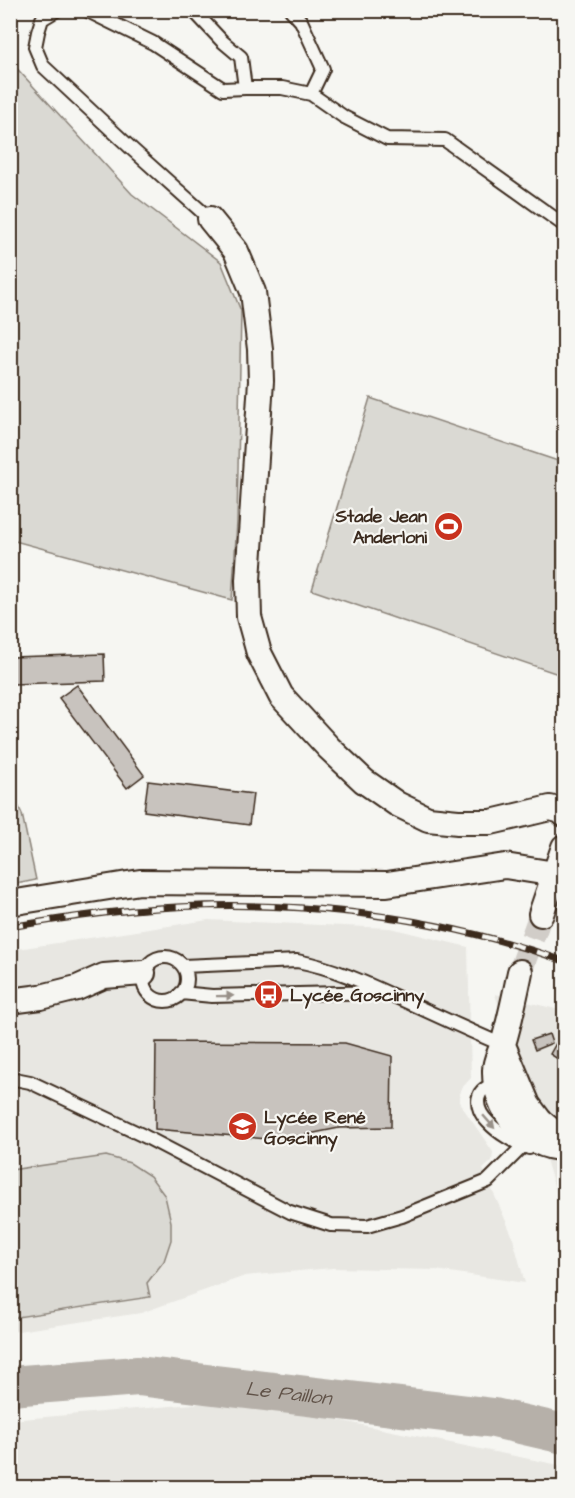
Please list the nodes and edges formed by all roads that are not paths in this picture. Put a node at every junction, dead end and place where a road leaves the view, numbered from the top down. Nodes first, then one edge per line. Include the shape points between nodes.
1 (57, 10) edge
2 (86, 10) edge
3 (193, 10) edge
4 (291, 10) edge
5 (245, 88) junction
6 (311, 94) junction
7 (210, 219) joint
8 (564, 225) edge
9 (564, 814) edge
10 (564, 847) edge
11 (555, 874) junction
12 (10, 903) edge
13 (541, 914) tunnel mouth
14 (183, 966) junction
15 (520, 972) tunnel mouth
16 (143, 973) junction
17 (385, 992) junction
18 (181, 993) junction
19 (10, 1001) edge
20 (503, 1045) junction
21 (10, 1078) edge
22 (496, 1084) junction
23 (522, 1092) junction
24 (564, 1141) edge
25 (523, 1146) junction
26 (564, 1149) edge

1 - 7 lane via 42,18 38,32 35,47 43,66
2 - 5 lane via 153,43 223,89
3 - 5 lane via 241,57
4 - 6 lane via 323,69
5 - 6 lane via 282,88
6 - 8 lane via 387,139 445,140
7 - 9 street via 236,251 253,292 261,381 249,617 259,653 281,696 364,781 428,819 491,822 550,808
10 - 11 street
11 - 12 street via 505,866 387,884 140,882
11 - 13 street
14 - 16 lane via 178,961 157,958
14 - 17 lane via 297,961 331,969
14 - 18 lane via 186,980
15 - 20 street
16 - 18 lane via 145,987 154,998 169,1000
16 - 19 street via 104,976 77,988
18 -> 17 lane via 212,996
17 - 20 lane
20 - 22 street via 496,1060
20 - 23 street
21 - 25 lane via 30,1082 123,1126 291,1212 331,1225 367,1226 488,1181
22 - 23 lane
22 -> 25 lane via 487,1086 477,1098 485,1120
22 - 26 street via 518,1129 536,1142
23 - 24 street via 540,1121
25 - 26 lane via 558,1154

